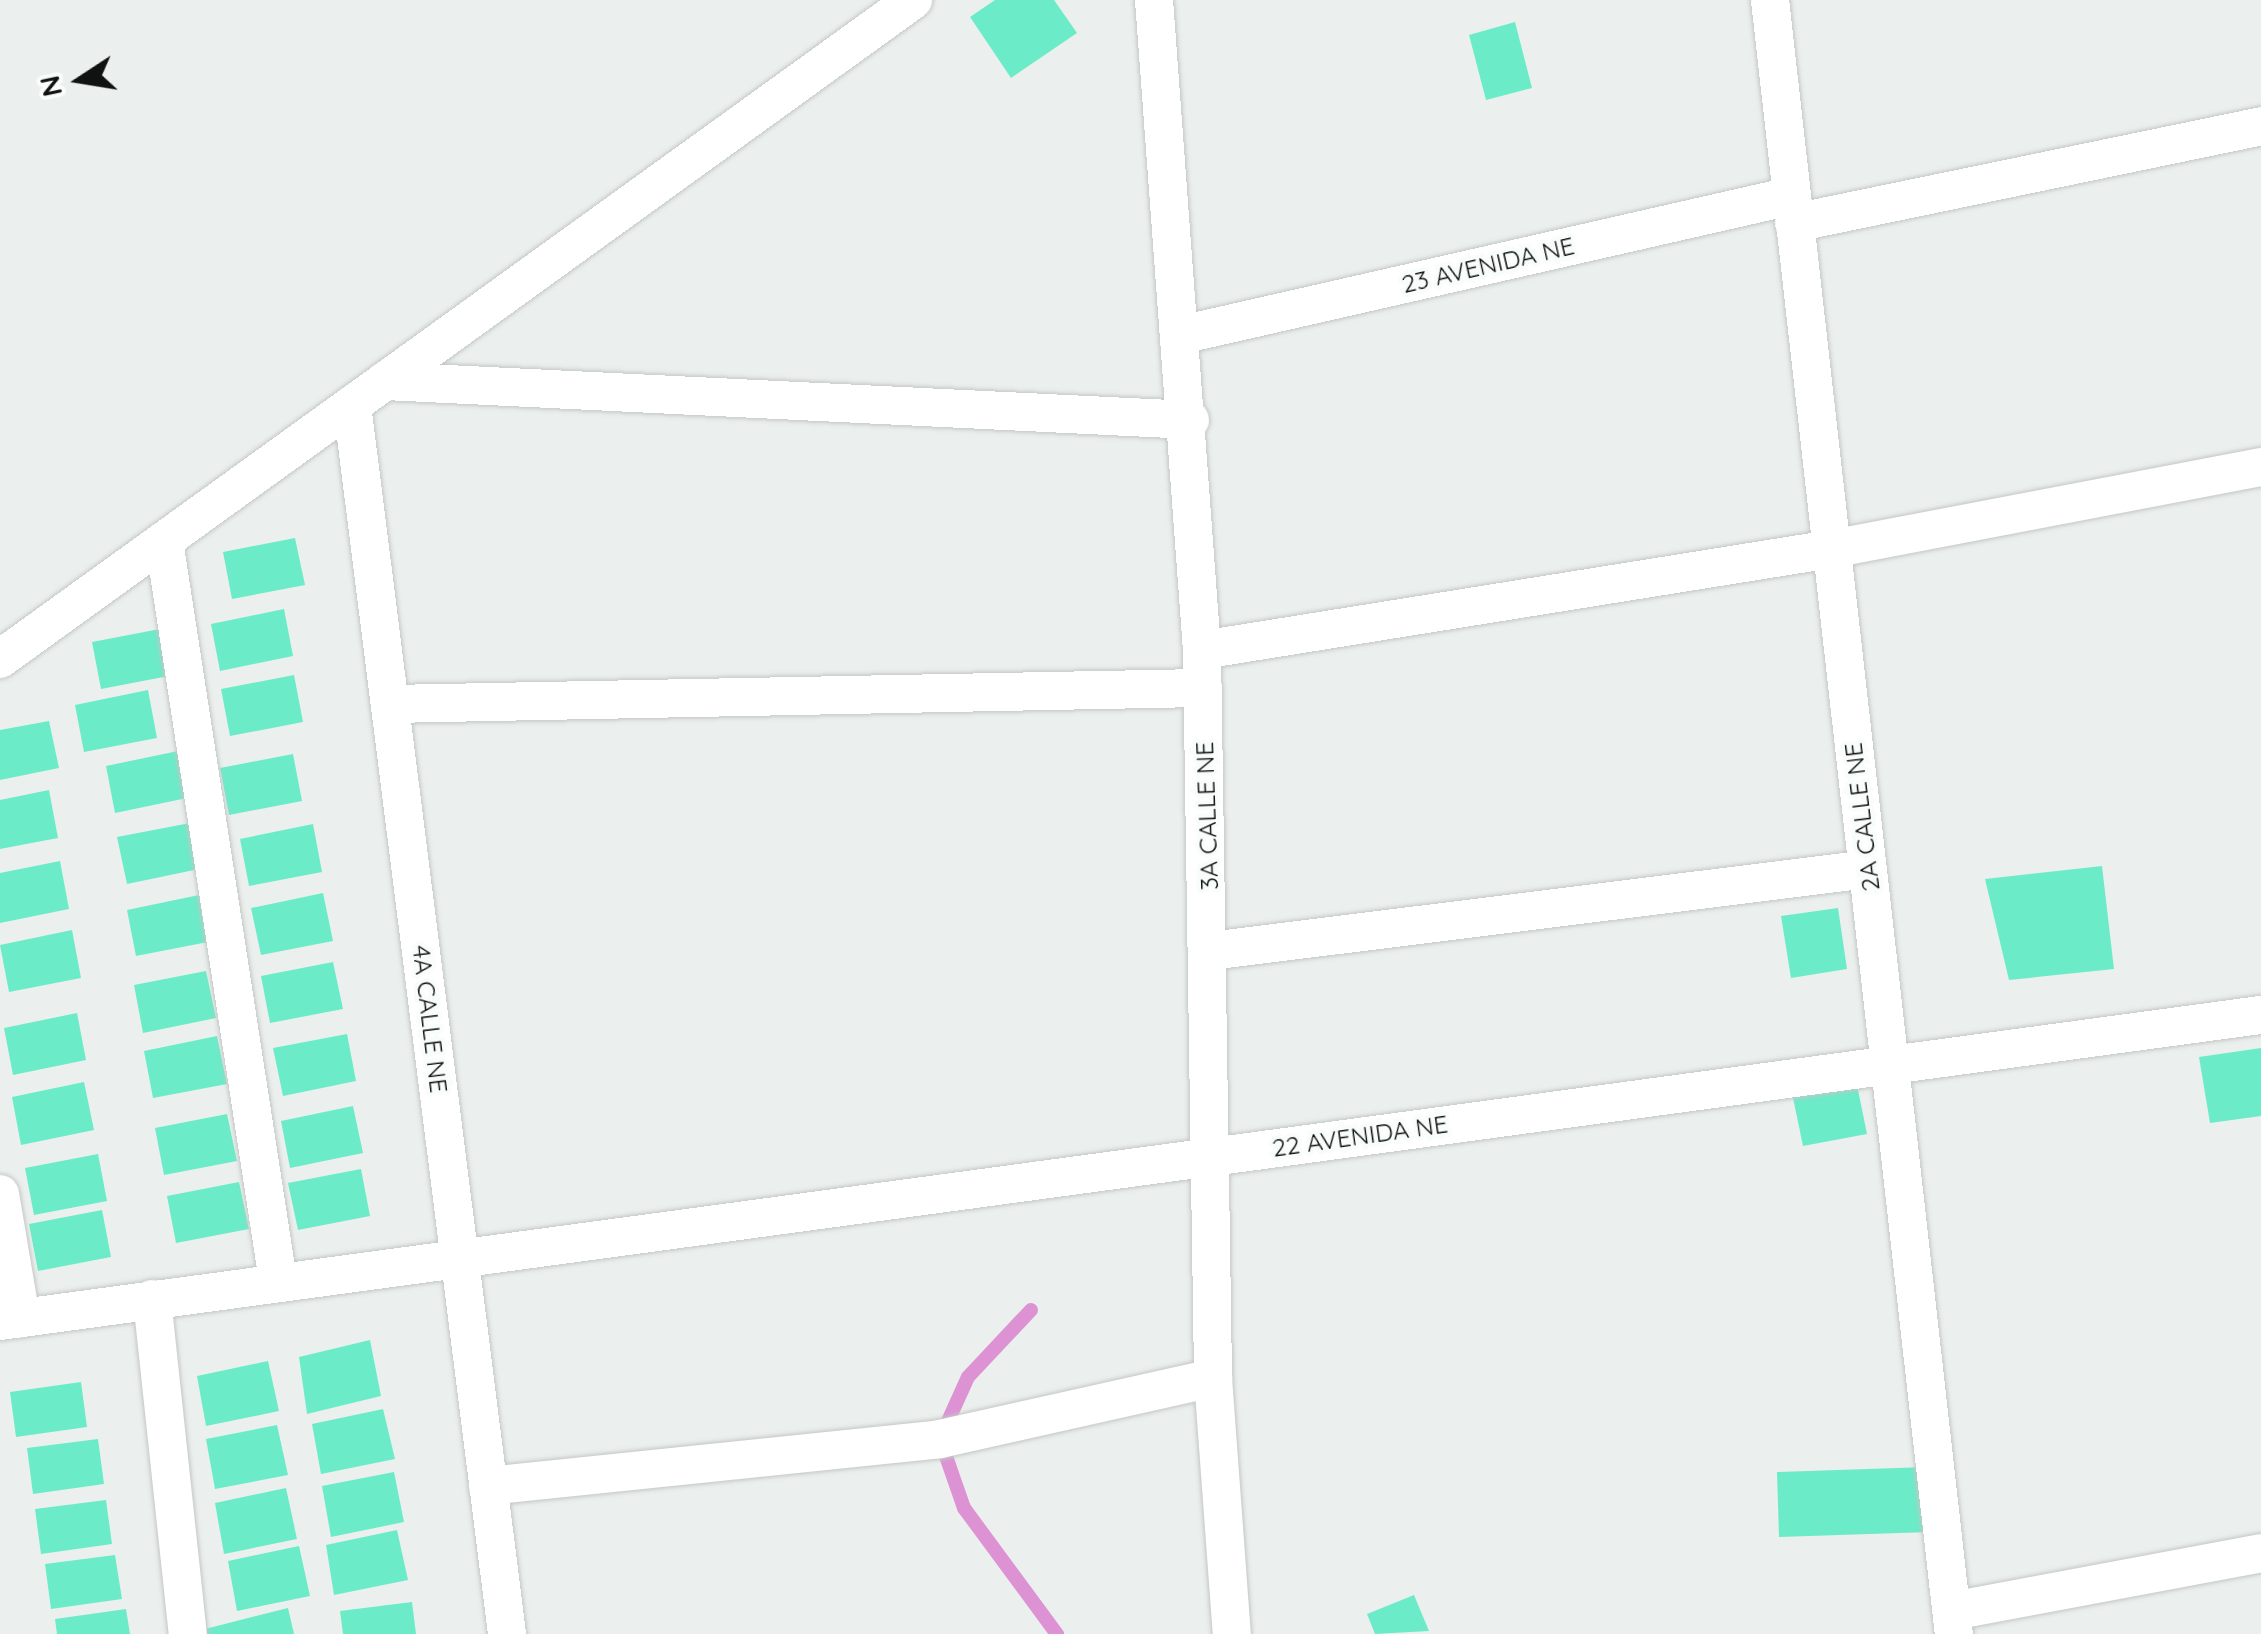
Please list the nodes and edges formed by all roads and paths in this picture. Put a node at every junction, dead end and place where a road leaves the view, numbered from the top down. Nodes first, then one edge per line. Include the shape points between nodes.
1 (913, 0) edge
2 (1154, 0) edge
3 (1770, 0) edge
4 (2261, 126) edge
5 (1792, 209) junction
6 (1186, 334) junction
7 (385, 381) junction
8 (352, 405) junction
9 (1190, 420) junction
10 (2261, 467) edge
11 (164, 541) junction
12 (1831, 549) junction
13 (1202, 650) junction
14 (0, 659) edge
15 (1203, 688) junction
16 (390, 704) junction
17 (1868, 869) junction
18 (1210, 951) junction
19 (2261, 1015) edge
20 (1889, 1065) junction
21 (1212, 1156) junction
22 (0, 1194) edge
23 (460, 1257) junction
24 (278, 1282) junction
25 (152, 1299) junction
26 (10, 1319) edge
27 (1214, 1378) junction
28 (488, 1486) junction
29 (2261, 1553) edge
30 (1953, 1622) edge
31 (188, 1634) edge
32 (507, 1634) edge
33 (1232, 1634) edge

1 - 7 street
2 - 6 street, 3A CALLE NE
3 - 5 street, 2A CALLE NE
4 - 5 street, 23 AVENIDA NE
5 - 6 street, 23 AVENIDA NE
5 - 12 street, 2A CALLE NE
6 - 9 street, 3A CALLE NE
7 - 8 street
7 - 9 street
8 - 11 street
8 - 16 street, 4A CALLE NE
9 - 13 street, 3A CALLE NE
10 - 12 street
11 - 14 street
11 - 24 street
12 - 13 street
12 - 17 street, 2A CALLE NE
13 - 15 street, 3A CALLE NE
15 - 16 street
15 - 18 street, 3A CALLE NE
16 - 23 street, 4A CALLE NE
17 - 18 street
17 - 20 street, 2A CALLE NE
18 - 21 street, 3A CALLE NE
19 - 20 street, 22 AVENIDA NE
20 - 21 street, 22 AVENIDA NE
20 - 30 street, 2A CALLE NE
21 - 23 street, 22 AVENIDA NE
21 - 27 street, 3A CALLE NE
22 - 26 street
23 - 24 street, 22 AVENIDA NE
23 - 28 street, 4A CALLE NE
24 - 25 street, 22 AVENIDA NE
25 - 26 street, 22 AVENIDA NE
25 - 31 street
27 - 28 street via 940,1439
27 - 33 street, 3A CALLE NE
28 - 32 street, 4A CALLE NE
29 - 30 street

